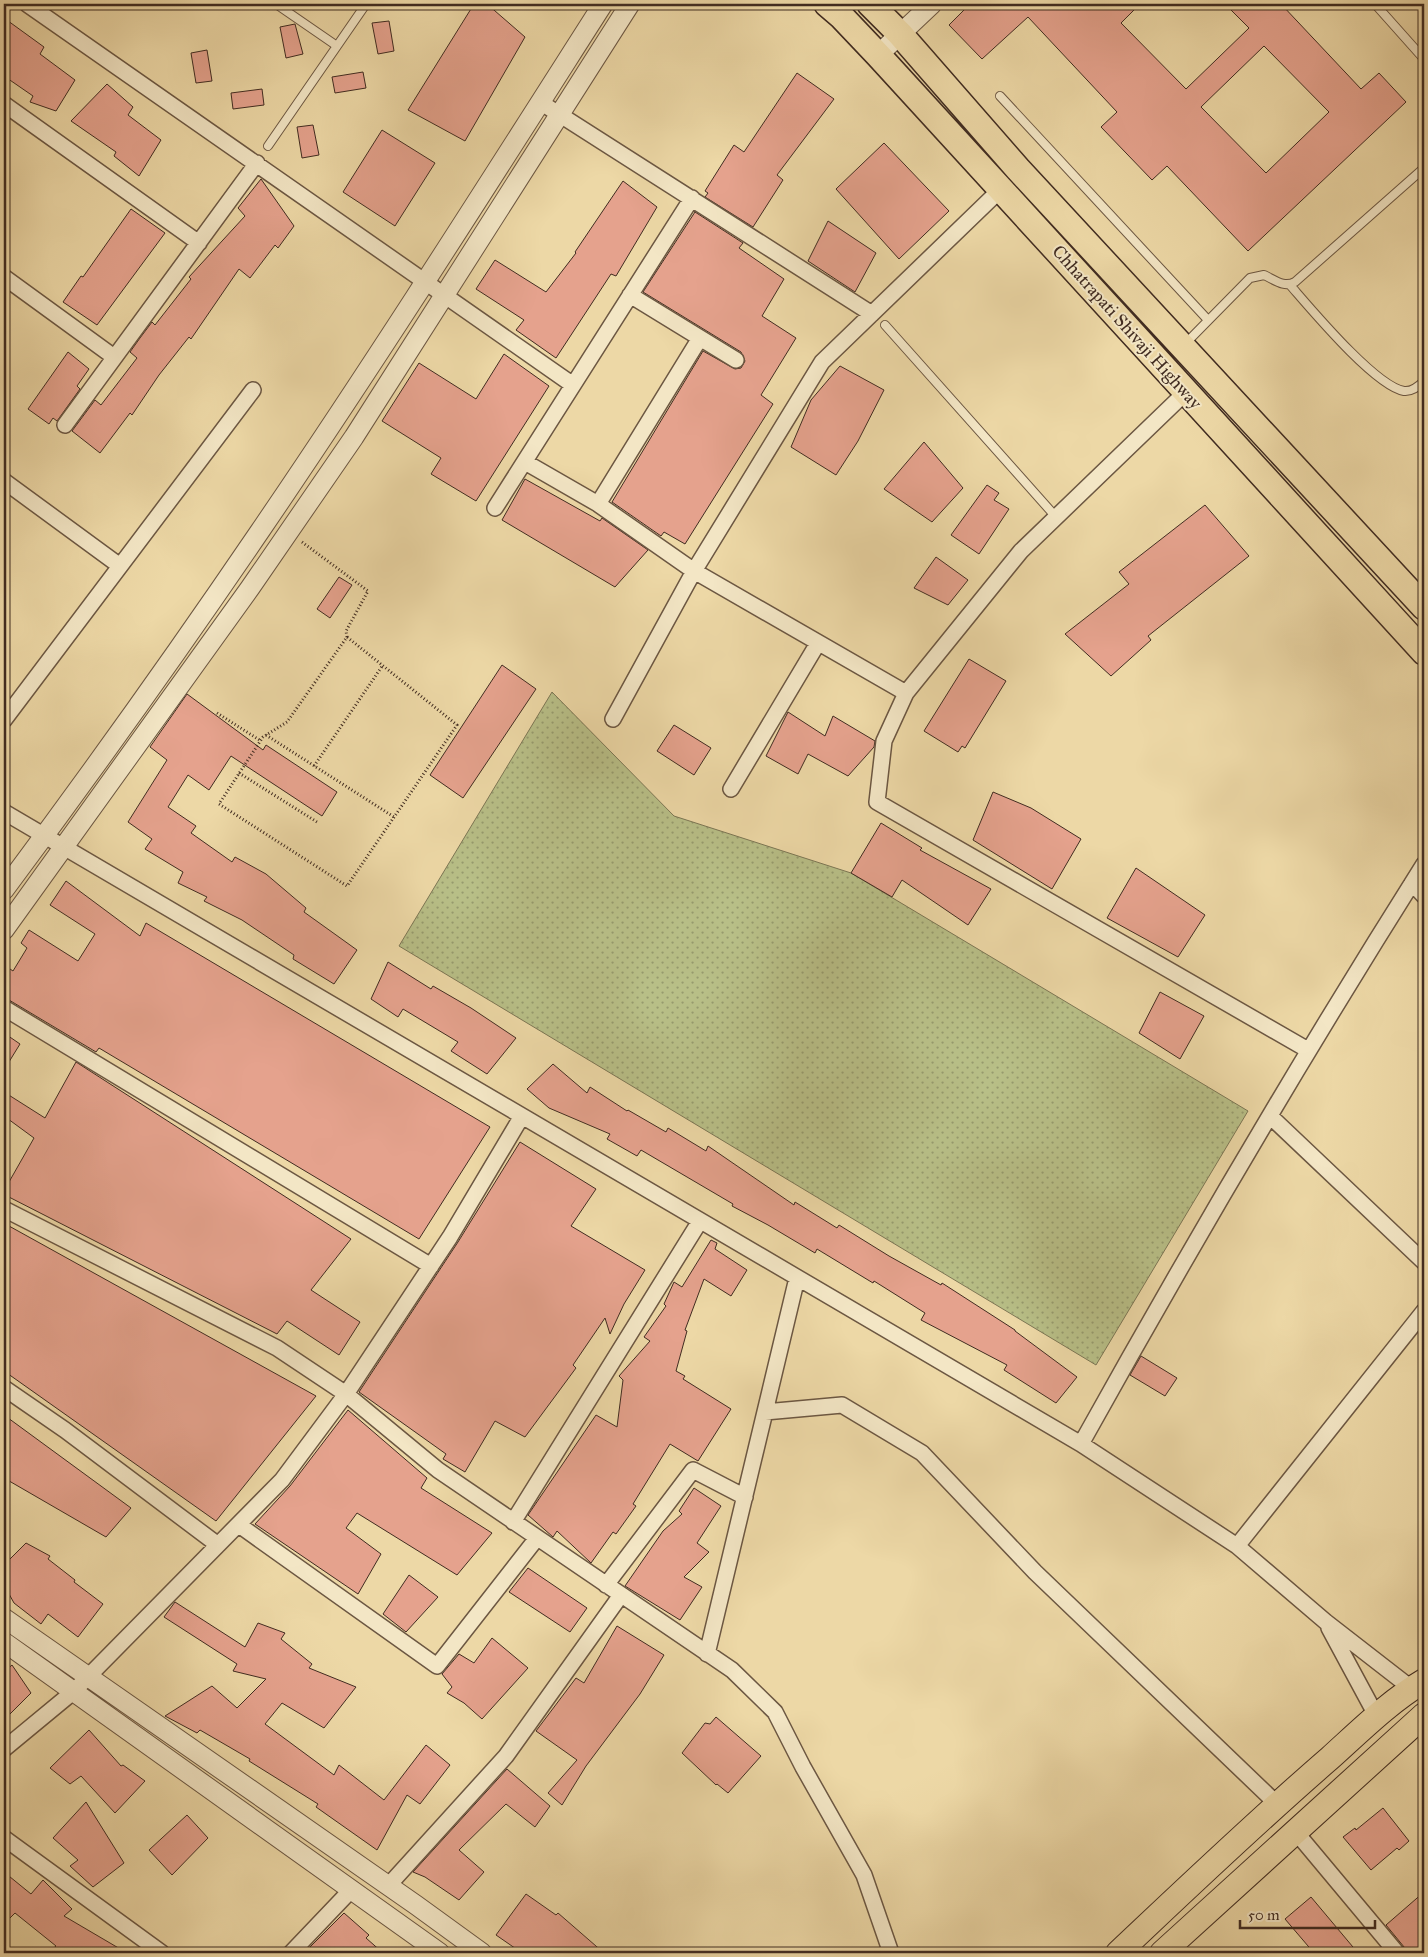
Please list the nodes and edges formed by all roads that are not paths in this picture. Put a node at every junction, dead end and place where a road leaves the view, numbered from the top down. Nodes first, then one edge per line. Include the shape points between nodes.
1 (27, 4) edge
2 (276, 4) edge
3 (366, 4) edge
4 (603, 4) edge
5 (630, 4) edge
6 (828, 4) edge
7 (870, 4) edge
8 (932, 4) edge
9 (1375, 4) edge
10 (900, 34) junction
11 (337, 46) junction
12 (878, 55) junction
13 (1424, 59) edge
14 (1000, 96) dead end
15 (540, 102) junction
16 (4, 104) edge
17 (559, 114) junction
18 (268, 146) dead end
19 (257, 163) junction
20 (1424, 168) edge
21 (1001, 189) junction
22 (692, 198) junction
23 (199, 243) junction
24 (4, 277) edge
25 (426, 281) junction
26 (1290, 285) junction
27 (444, 295) junction
28 (630, 295) junction
29 (872, 314) junction
30 (1208, 320) junction
31 (884, 325) dead end
32 (700, 338) junction
33 (1182, 346) junction
34 (114, 357) junction
35 (736, 360) dead end
36 (1424, 381) edge
37 (573, 385) junction
38 (253, 390) dead end
39 (1186, 392) junction
40 (65, 425) dead end
41 (525, 462) junction
42 (4, 482) edge
43 (598, 504) junction
44 (495, 508) dead end
45 (1056, 516) junction
46 (120, 566) junction
47 (694, 571) junction
48 (1424, 607) edge
49 (818, 643) junction
50 (1424, 652) edge
51 (906, 693) junction
52 (613, 719) dead end
53 (4, 720) edge
54 (731, 789) dead end
55 (4, 812) edge
56 (45, 835) junction
57 (65, 847) junction
58 (1424, 864) edge
59 (1412, 884) junction
60 (4, 890) edge
61 (1424, 896) edge
62 (4, 930) edge
63 (4, 1008) edge
64 (1308, 1050) junction
65 (522, 1116) junction
66 (1270, 1116) junction
67 (4, 1209) edge
68 (700, 1220) junction
69 (1424, 1262) edge
70 (431, 1266) junction
71 (797, 1278) junction
72 (1424, 1311) edge
73 (4, 1388) edge
74 (346, 1394) junction
75 (765, 1412) junction
76 (1081, 1444) junction
77 (745, 1496) junction
78 (513, 1522) junction
79 (239, 1524) junction
80 (537, 1538) junction
81 (218, 1545) junction
82 (1237, 1546) junction
83 (606, 1585) junction
84 (621, 1595) junction
85 (4, 1618) edge
86 (1326, 1622) junction
87 (4, 1642) edge
88 (707, 1654) junction
89 (88, 1677) junction
90 (1418, 1684) edge
91 (73, 1692) junction
92 (1424, 1715) edge
93 (1377, 1717) junction
94 (4, 1749) edge
95 (1277, 1804) junction
96 (1295, 1831) junction
97 (4, 1838) edge
98 (388, 1886) junction
99 (352, 1889) junction
100 (162, 1953) edge
101 (291, 1953) edge
102 (440, 1953) edge
103 (482, 1953) edge
104 (890, 1953) edge
105 (1118, 1953) edge
106 (1162, 1953) edge
107 (1397, 1953) edge

1 - 19 street
2 - 11 lane
3 - 11 lane
4 - 15 street
5 - 17 street
6 - 12 highway, Chhatrapati Shivaji Highway
7 - 10 highway, Chhatrapati Shivaji Highway
8 - 10 street
9 - 13 lane
10 - 12 street
10 - 33 highway, Chhatrapati Shivaji Highway via 1018,169
11 - 18 lane
12 - 21 highway, Chhatrapati Shivaji Highway
14 - 30 lane
15 - 17 street
15 - 25 street
16 - 23 street
17 - 22 street
17 - 27 street
19 - 23 street
19 - 25 street
20 - 26 lane
21 - 29 street
21 - 39 highway, Chhatrapati Shivaji Highway
22 - 28 street
22 - 29 street
23 - 34 street
24 - 34 street
25 - 27 street
25 - 56 street via 255,539
26 - 30 lane via 1264,274 1250,278
26 - 36 lane via 1354,356 1388,383 1408,391
27 - 37 street
27 - 57 street via 354,437
28 - 32 street
28 - 37 street
29 - 47 street via 822,362
30 - 33 lane
31 - 45 lane
32 - 35 street
32 - 43 street
33 - 48 highway, Chhatrapati Shivaji Highway
34 - 40 street
37 - 41 street
38 - 46 street
39 - 45 street
39 - 50 highway, Chhatrapati Shivaji Highway
41 - 43 street
41 - 44 street
42 - 46 street
43 - 47 street
45 - 51 street via 1020,551
46 - 53 street
47 - 49 street
47 - 52 street
49 - 51 street
49 - 54 street
51 - 64 street via 884,741 878,802
55 - 56 street
56 - 57 street
56 - 60 street
57 - 62 street
57 - 65 street
58 - 59 street
59 - 61 street
59 - 64 street
63 - 70 street
64 - 66 street
65 - 68 street
65 - 70 street
66 - 69 street
66 - 76 street
67 - 74 street via 277,1348
68 - 71 street
68 - 78 street
70 - 74 street
71 - 75 street
71 - 76 street
72 - 82 street
73 - 81 street via 66,1430
74 - 78 street via 438,1470
74 - 79 street via 282,1480
75 - 77 street
75 - 95 street via 842,1405 922,1453 1035,1572
76 - 82 street
77 - 83 street via 693,1470
77 - 88 street
78 - 80 street
79 - 80 street via 437,1666
79 - 81 street
80 - 83 street
81 - 89 street
82 - 86 street
83 - 84 street
84 - 88 street
84 - 98 street via 506,1756
85 - 89 street
86 - 90 street
86 - 93 street
87 - 91 street
88 - 104 street via 732,1670 775,1712 864,1875
89 - 91 street
89 - 98 street
90 - 93 main road
91 - 94 street
91 - 99 street
92 - 96 main road
93 - 95 main road
95 - 105 main road
96 - 106 main road
96 - 107 street
97 - 100 street
98 - 103 street
99 - 101 street
99 - 102 street

